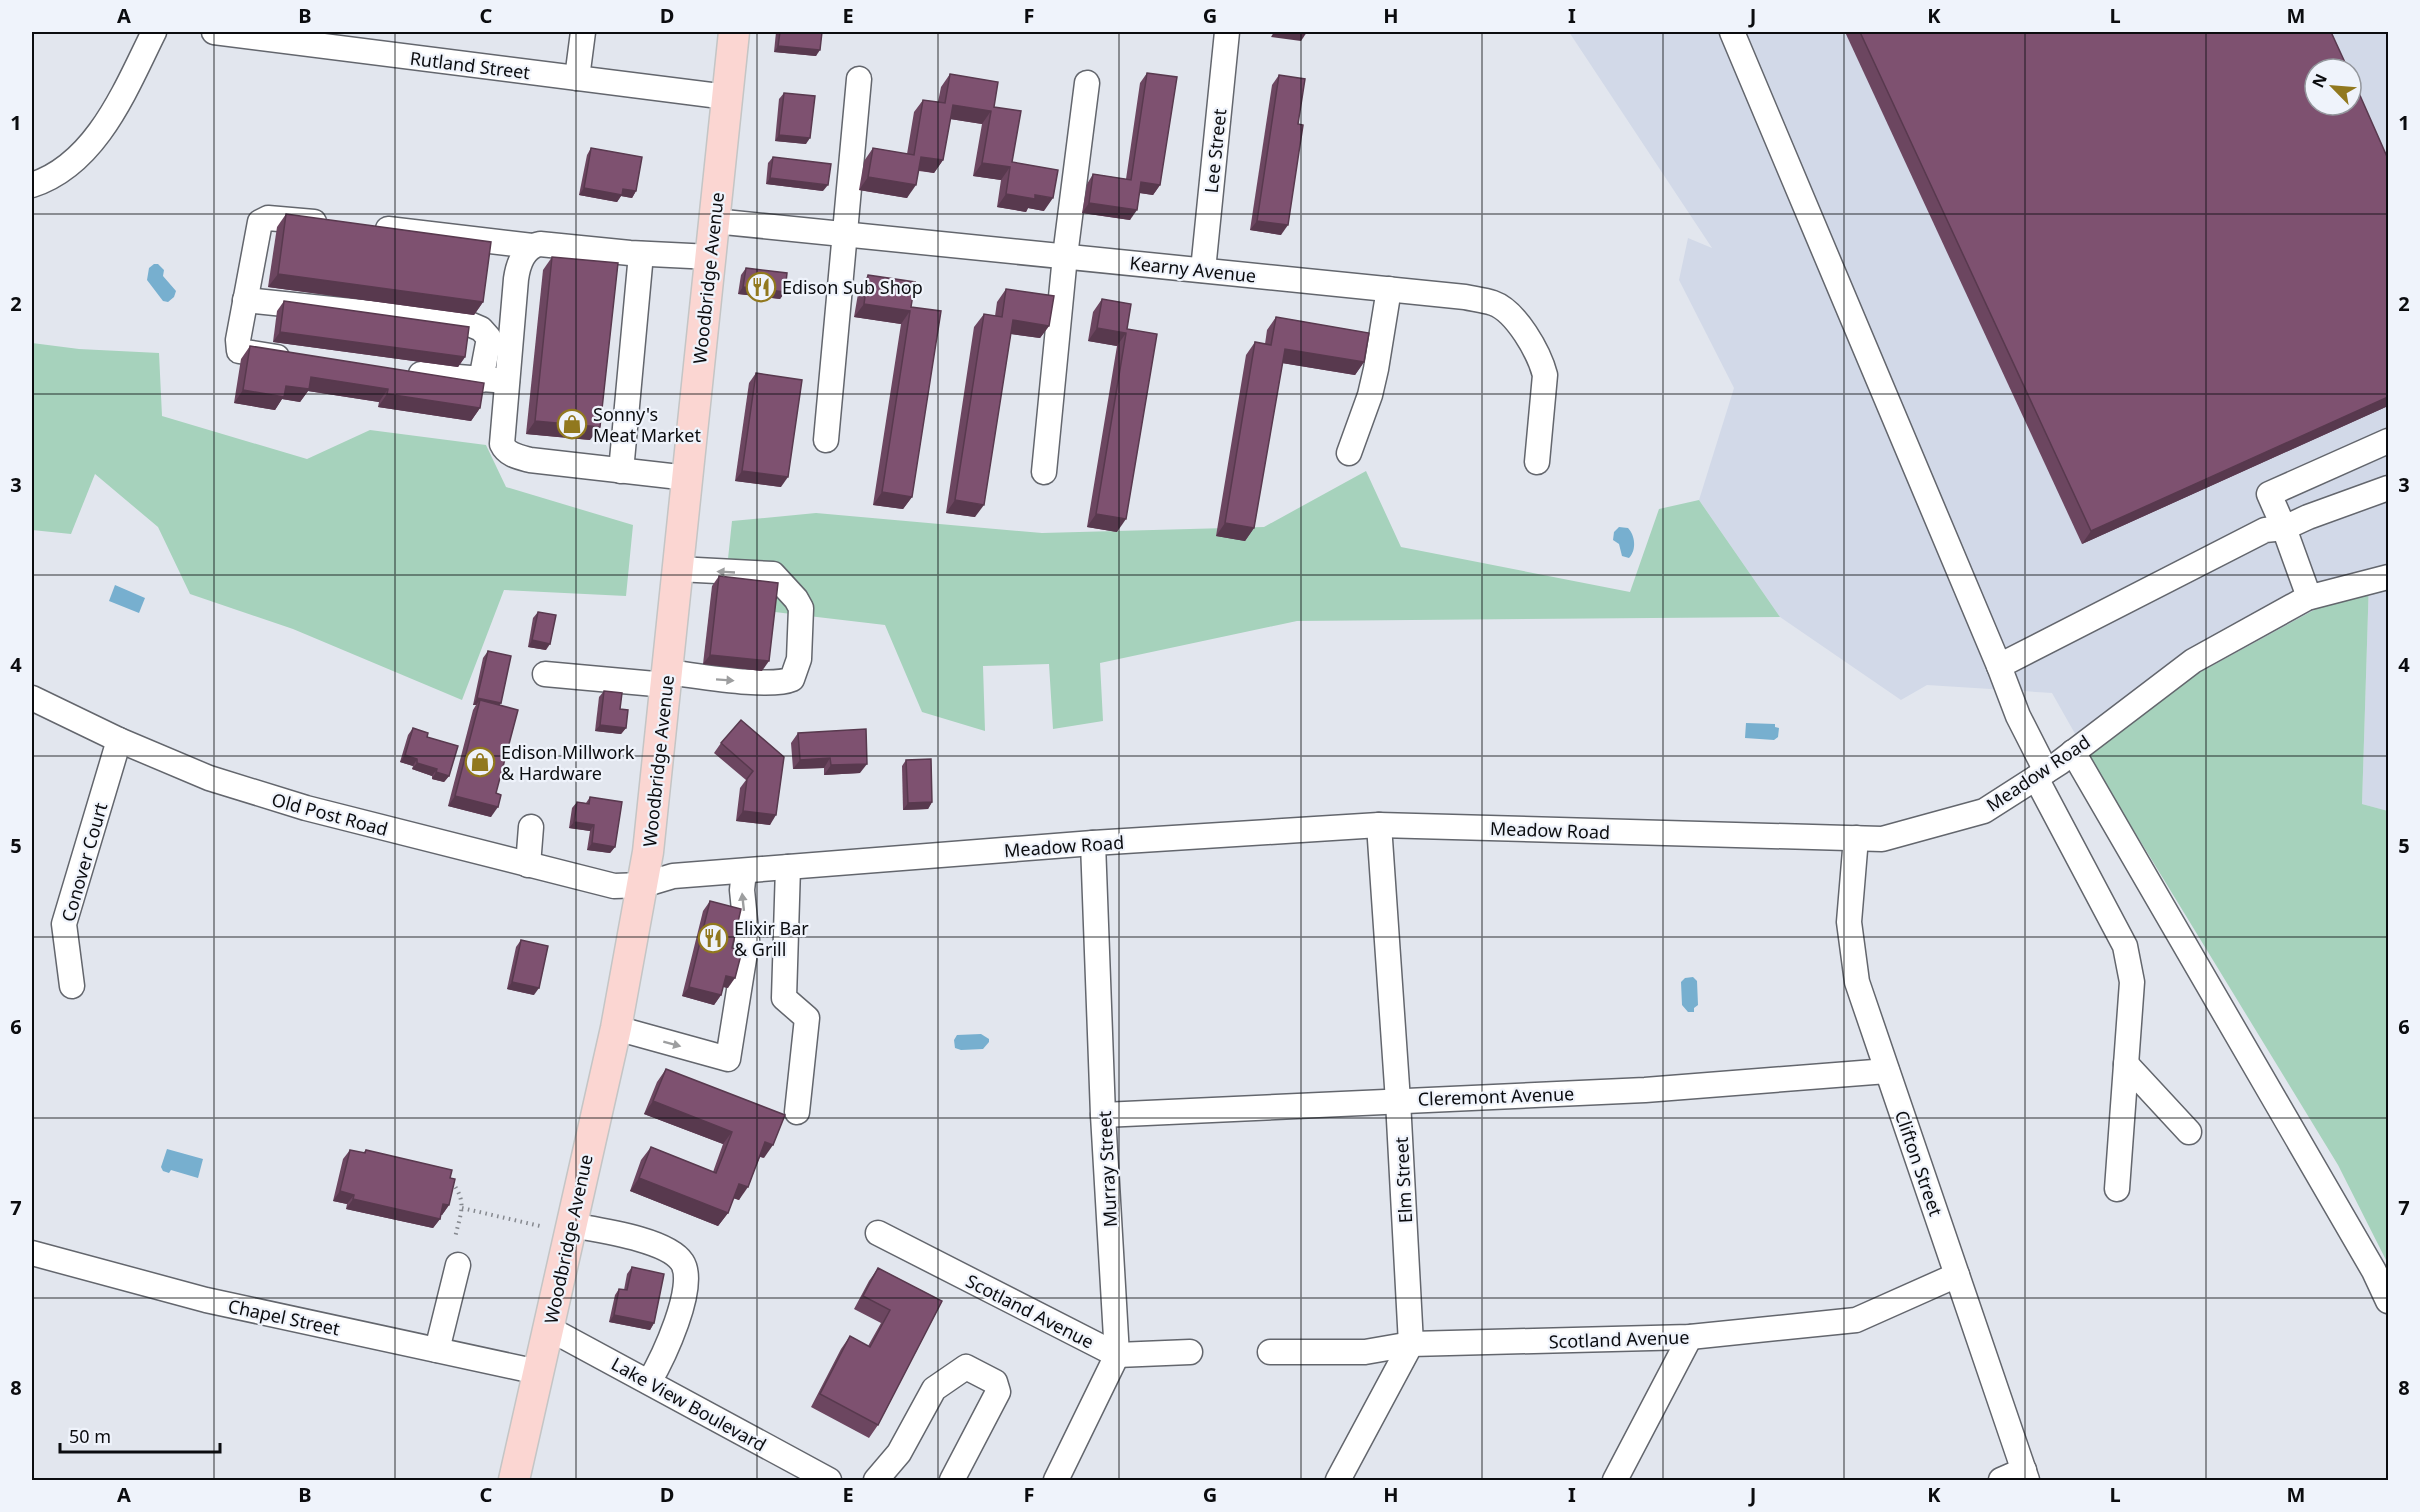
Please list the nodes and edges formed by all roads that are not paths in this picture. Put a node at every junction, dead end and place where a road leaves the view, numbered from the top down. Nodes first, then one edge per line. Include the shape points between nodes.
1 (154, 32) edge
2 (214, 32) edge
3 (583, 32) edge
4 (734, 32) edge
5 (1227, 32) edge
6 (1732, 32) edge
7 (578, 78) junction
8 (859, 79) dead end
9 (1087, 83) dead end
10 (727, 97) junction
11 (32, 185) edge
12 (714, 221) junction
13 (336, 224) edge
14 (369, 228) edge
15 (843, 234) junction
16 (532, 246) junction
17 (641, 254) junction
18 (1065, 256) junction
19 (711, 257) junction
20 (1203, 270) junction
21 (1389, 289) junction
22 (245, 300) junction
23 (303, 360) edge
24 (394, 371) edge
25 (481, 380) junction
26 (507, 381) junction
27 (826, 440) dead end
28 (2388, 441) edge
29 (1349, 453) dead end
30 (1537, 462) dead end
31 (621, 471) junction
32 (1044, 472) dead end
33 (688, 478) junction
34 (2388, 488) edge
35 (2284, 528) junction
36 (678, 569) junction
37 (2388, 577) edge
38 (2309, 597) junction
39 (1999, 666) junction
40 (545, 674) dead end
41 (667, 678) junction
42 (32, 698) edge
43 (119, 740) junction
44 (2073, 752) junction
45 (2041, 774) junction
46 (1379, 825) junction
47 (531, 827) dead end
48 (1856, 838) junction
49 (1094, 843) junction
50 (528, 866) junction
51 (788, 867) junction
52 (744, 871) junction
53 (643, 885) junction
54 (72, 986) dead end
55 (616, 1028) junction
56 (2126, 1065) junction
57 (1887, 1071) junction
58 (1398, 1101) junction
59 (797, 1112) dead end
60 (1103, 1115) junction
61 (2189, 1132) dead end
62 (2117, 1189) dead end
63 (570, 1225) junction
64 (878, 1233) dead end
65 (32, 1253) edge
66 (458, 1265) dead end
67 (1957, 1275) junction
68 (2388, 1301) edge
69 (548, 1328) junction
70 (1690, 1337) junction
71 (1411, 1344) junction
72 (437, 1350) junction
73 (1190, 1352) dead end
74 (1270, 1352) dead end
75 (1117, 1355) junction
76 (538, 1372) junction
77 (649, 1382) junction
78 (2026, 1475) edge
79 (514, 1480) edge
80 (830, 1480) edge
81 (876, 1480) edge
82 (952, 1480) edge
83 (1056, 1480) edge
84 (1338, 1480) edge
85 (1615, 1480) edge
86 (2001, 1480) edge

1 - 11 street via 114,112 81,155 46,181
2 - 7 street, Rutland Street
3 - 7 street
4 - 10 main road, Woodbridge Avenue
5 - 20 street, Lee Street
6 - 39 street
7 - 10 street, Rutland Street
8 - 15 street
9 - 18 street
10 - 12 main road, Woodbridge Avenue
12 - 15 street, Kearny Avenue
12 - 19 main road, Woodbridge Avenue
13 - 22 street via 262,219
14 - 16 street
15 - 18 street, Kearny Avenue
15 - 27 street
16 - 17 street
16 - 26 street via 517,269
17 - 19 street
17 - 31 street
18 - 20 street, Kearny Avenue
18 - 32 street
19 - 33 main road, Woodbridge Avenue
20 - 21 street, Kearny Avenue
21 - 29 street via 1374,378
21 - 30 street, Kearny Avenue via 1494,303 1529,338 1545,375
22 - 23 street via 239,351
22 - 25 street via 467,323 489,338
24 - 25 street
25 - 26 street
26 - 31 street via 504,449 530,460
28 - 35 street via 2269,494
31 - 33 street
33 - 36 main road, Woodbridge Avenue
34 - 35 street
35 - 38 street
35 - 39 street via 2265,530
36 - 41 main road, Woodbridge Avenue
41 -> 36 street via 787,681 792,679 799,659 801,608 773,574
37 - 38 street, Meadow Road
38 - 44 street, Meadow Road via 2193,661
39 - 45 street
40 - 41 street
41 - 53 main road, Woodbridge Avenue
42 - 43 street, Old Post Road
43 - 50 street, Old Post Road via 209,778 306,808
43 - 54 street, Conover Court via 64,924
44 - 45 street, Meadow Road
44 - 68 street via 2368,1260
45 - 48 street, Meadow Road via 1984,811 1882,839
45 - 56 street via 2125,946 2132,982
46 - 48 street, Meadow Road
46 - 49 street, Meadow Road
46 - 58 street, Elm Street
47 - 50 street
48 - 57 street, Clifton Street via 1849,922 1857,982
49 - 51 street, Meadow Road
49 - 60 street, Murray Street
50 - 53 street, Old Post Road via 614,886
51 - 52 street, Meadow Road
51 - 59 street via 784,998 807,1018
52 - 53 street, Meadow Road via 673,876
55 -> 52 street via 728,1059 747,940
53 - 55 main road, Woodbridge Avenue
55 - 63 main road, Woodbridge Avenue
56 - 61 street
56 - 62 street
57 - 58 street, Cleremont Avenue via 1645,1090
57 - 67 street, Clifton Street
58 - 60 street, Cleremont Avenue
58 - 71 street, Elm Street
60 - 75 street, Murray Street
63 - 69 main road, Woodbridge Avenue
63 - 77 street via 652,1243 683,1263 686,1280 673,1336
64 - 75 street, Scotland Avenue
65 - 72 street, Chapel Street via 206,1300
66 - 72 street
67 - 70 street, Scotland Avenue via 1856,1320
67 - 78 street, Clifton Street
69 - 76 main road, Woodbridge Avenue
69 - 77 street, Lake View Boulevard
70 - 71 street, Scotland Avenue
70 - 85 street
71 - 74 street, Scotland Avenue via 1365,1352
71 - 84 street
72 - 76 street, Chapel Street
73 - 75 street, Scotland Avenue
75 - 83 street, Murray Street
76 - 79 main road, Woodbridge Avenue
77 - 80 street, Lake View Boulevard
78 - 86 street
81 - 82 street via 899,1453 934,1389 966,1367 994,1382 998,1392

